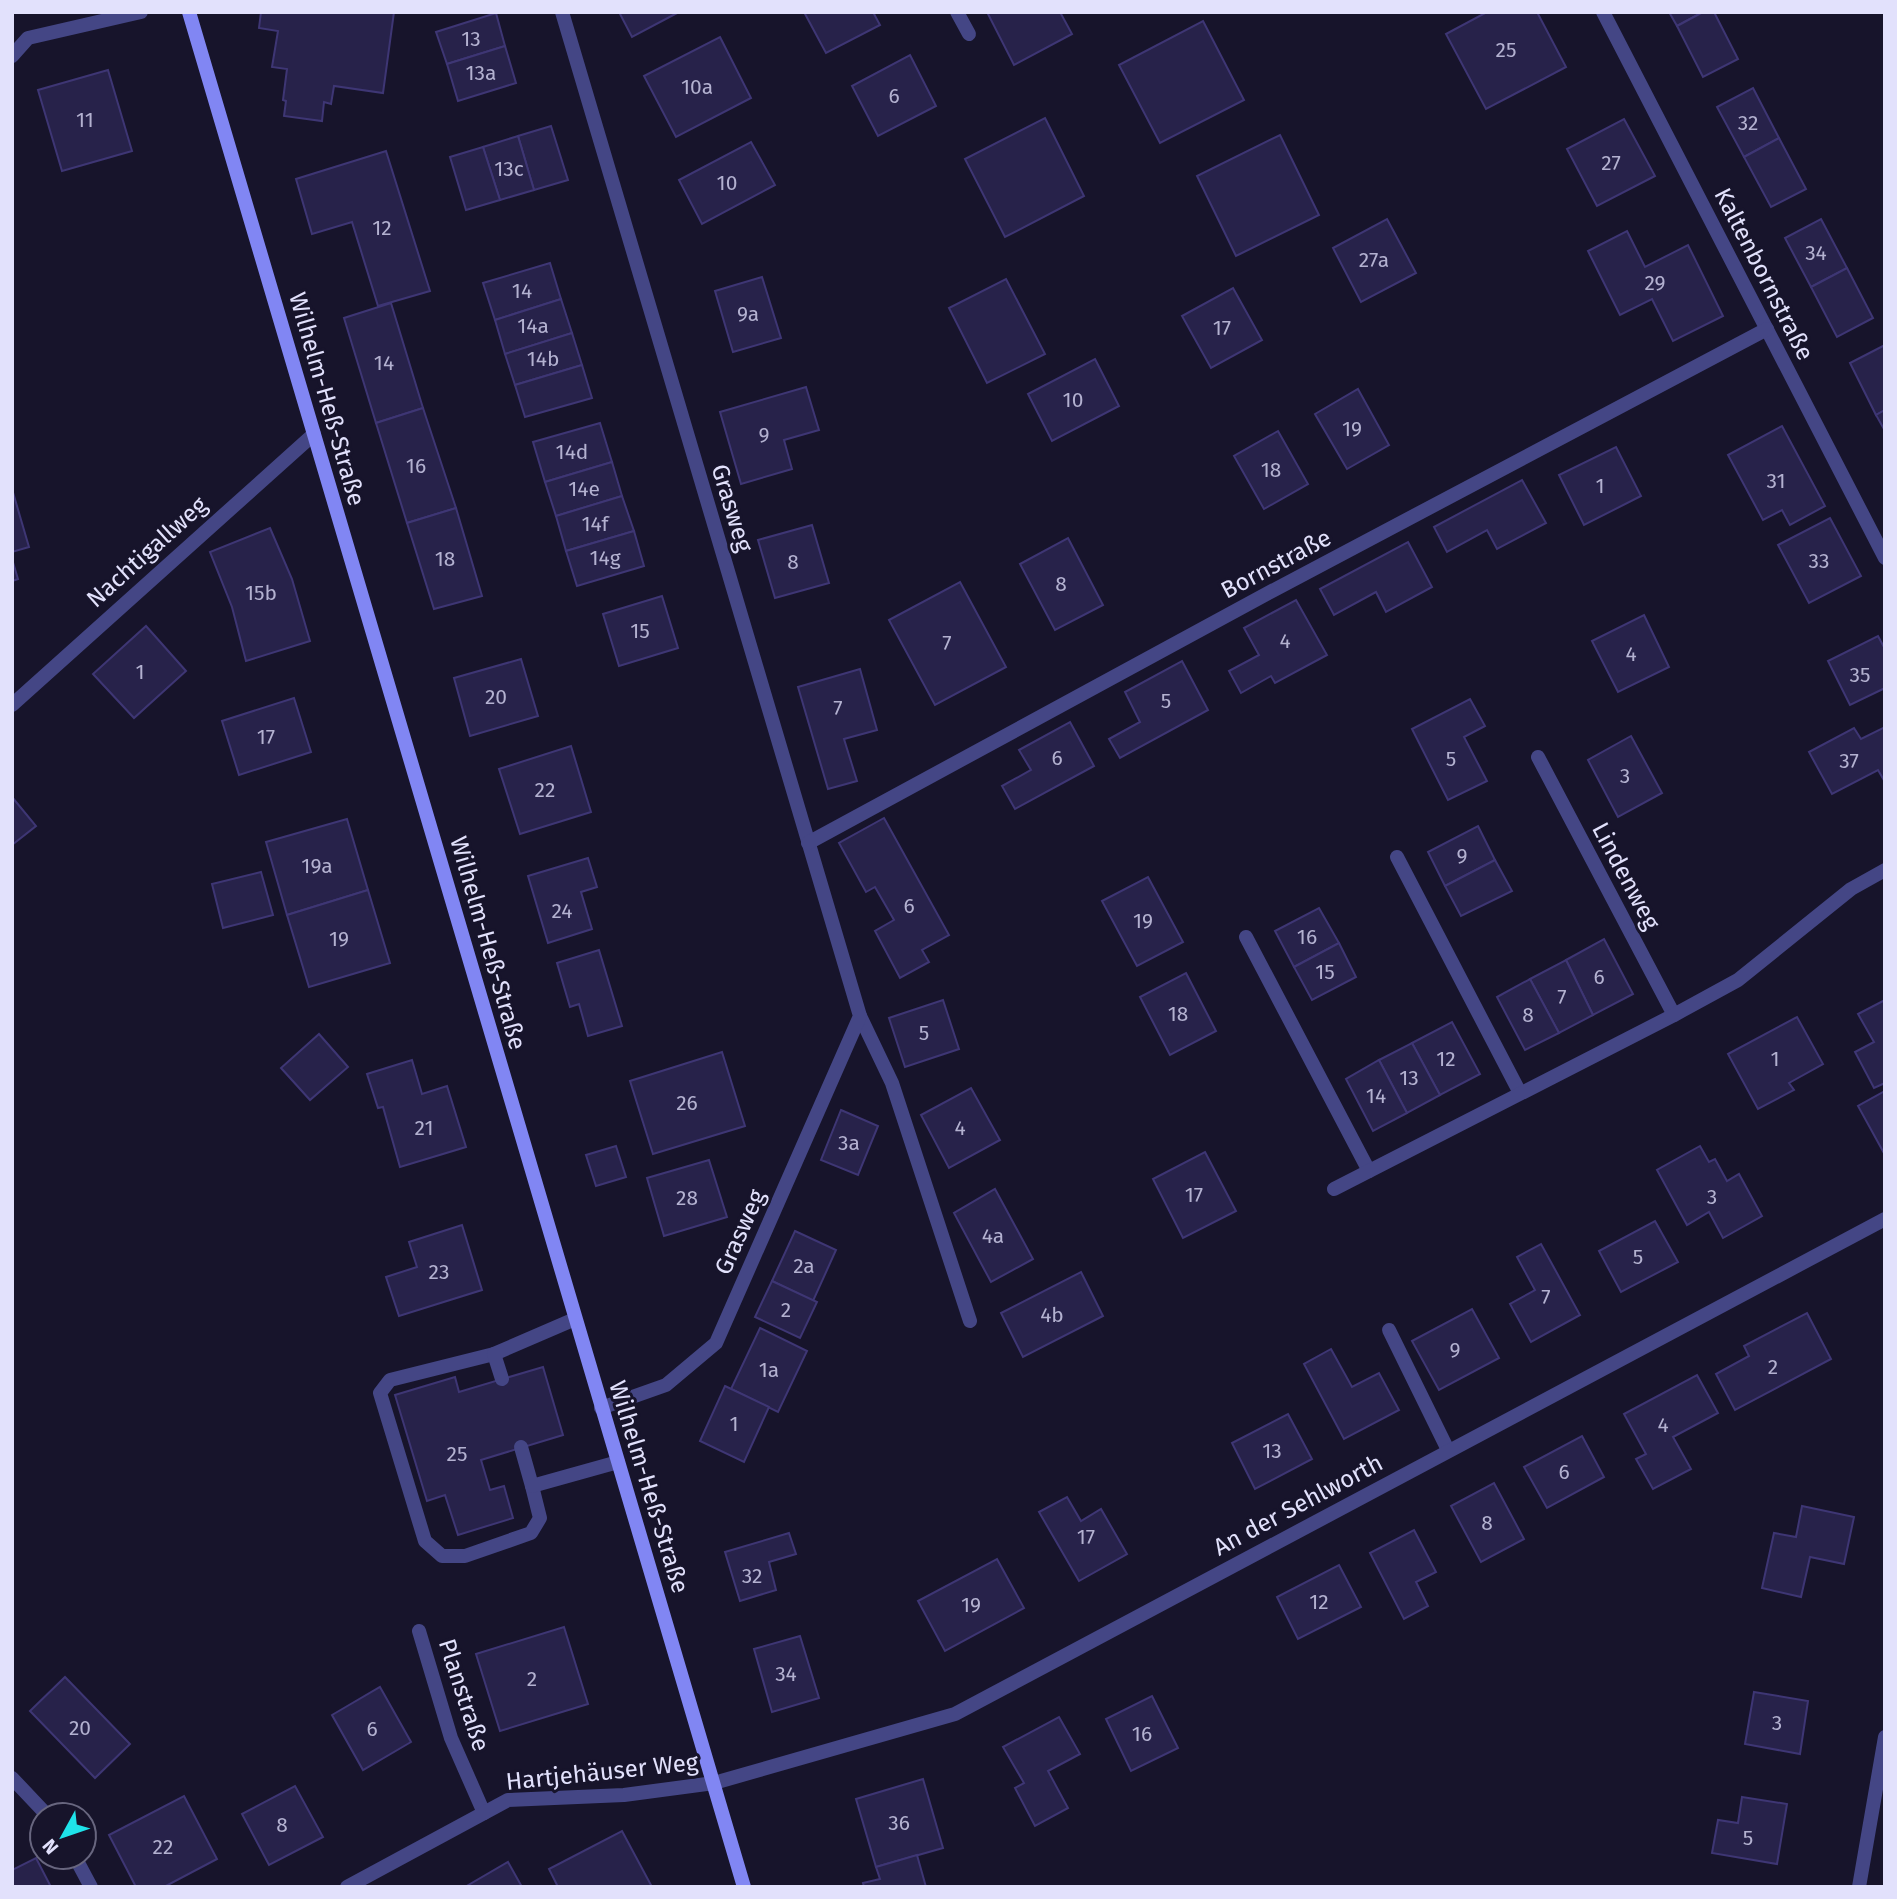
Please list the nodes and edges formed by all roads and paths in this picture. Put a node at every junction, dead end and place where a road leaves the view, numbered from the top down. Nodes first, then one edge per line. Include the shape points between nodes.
1 (141, 12) edge
2 (189, 12) edge
3 (562, 12) edge
4 (957, 12) edge
5 (1603, 12) edge
6 (969, 34) dead end
7 (12, 57) edge
8 (1767, 329) junction
9 (314, 434) junction
10 (1885, 558) edge
11 (12, 705) edge
12 (1538, 757) dead end
13 (808, 843) junction
14 (1397, 857) dead end
15 (1885, 870) edge
16 (1246, 937) dead end
17 (1674, 1015) junction
18 (860, 1016) junction
19 (1520, 1093) junction
20 (1369, 1171) junction
21 (1334, 1189) dead end
22 (1885, 1219) edge
23 (575, 1319) junction
24 (970, 1321) dead end
25 (1389, 1330) dead end
26 (494, 1354) junction
27 (502, 1379) dead end
28 (601, 1408) junction
29 (521, 1447) dead end
30 (1448, 1450) junction
31 (618, 1462) junction
32 (532, 1486) junction
33 (419, 1630) dead end
34 (1885, 1737) edge
35 (12, 1778) edge
36 (714, 1783) junction
37 (34, 1801) edge
38 (484, 1813) junction
39 (82, 1871) edge
40 (91, 1887) edge
41 (347, 1887) edge
42 (744, 1887) edge
43 (1859, 1887) edge

1 - 7 street via 28,38
2 - 9 main road, Wilhelm-Heß-Straße
3 - 13 street, Grasweg
4 - 6 street
5 - 8 street, Kaltenbornstraße
8 - 10 street, Kaltenbornstraße
8 - 13 street, Bornstraße
9 - 11 street, Nachtigallweg
9 - 23 main road, Wilhelm-Heß-Straße
12 - 17 street, Lindenweg
13 - 18 street, Grasweg
14 - 19 street
15 - 17 street via 1851,888 1738,980
16 - 20 street
17 - 19 street
18 - 24 street, Grasweg via 892,1083
18 - 28 street, Grasweg via 716,1343 666,1385
19 - 20 street
20 - 21 street
22 - 30 street, An der Sehlworth
23 - 26 street
23 - 28 main road, Wilhelm-Heß-Straße
25 - 30 street
26 - 27 street
26 - 32 street via 390,1380 380,1393 425,1541 442,1556 465,1556 531,1533 540,1518
28 - 31 main road, Wilhelm-Heß-Straße
29 - 32 street
30 - 36 street, An der Sehlworth via 955,1714
31 - 32 street
31 - 36 main road, Wilhelm-Heß-Straße
33 - 38 street, Planstraße via 451,1738
34 - 43 street
35 - 37 street
36 - 38 street, Hartjehäuser Weg via 624,1795 508,1800
36 - 42 main road, Wilhelm-Heß-Straße
38 - 41 street, Hartjehäuser Weg
39 - 40 street

